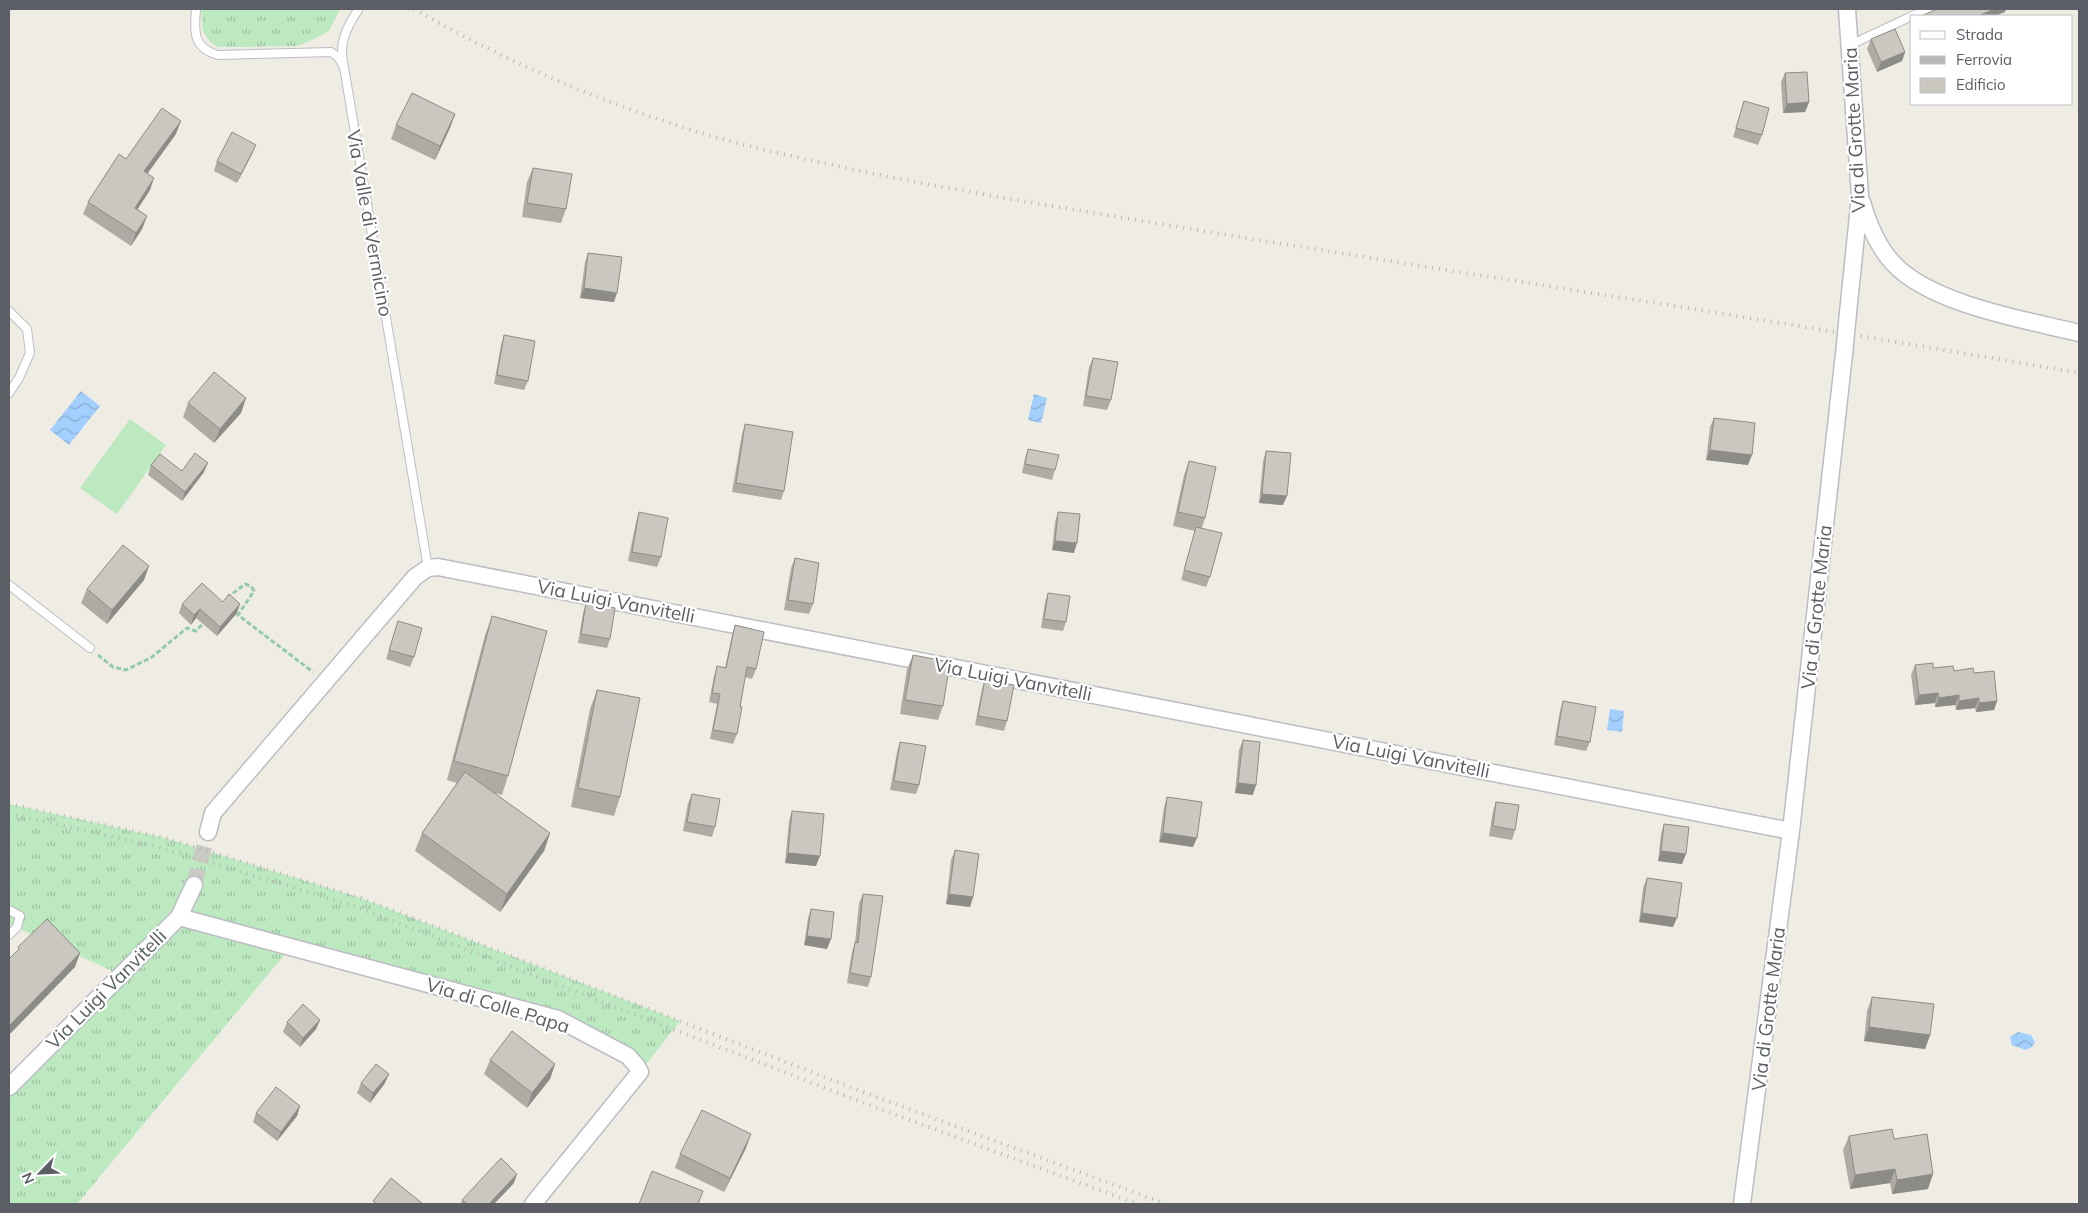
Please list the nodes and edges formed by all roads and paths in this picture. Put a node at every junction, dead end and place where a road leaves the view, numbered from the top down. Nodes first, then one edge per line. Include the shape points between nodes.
1 (196, 9) edge
2 (1847, 9) edge
3 (1929, 9) edge
4 (358, 10) dead end
5 (1914, 15) edge
6 (1910, 17) edge
7 (1850, 45) junction
8 (344, 67) junction
9 (1860, 196) junction
10 (9, 311) edge
11 (2079, 333) edge
12 (9, 393) edge
13 (428, 568) junction
14 (9, 585) edge
15 (221, 604) edge
16 (209, 617) edge
17 (90, 648) joint
18 (317, 675) dead end
19 (1791, 830) junction
20 (208, 832) tunnel mouth
21 (194, 885) tunnel mouth
22 (9, 910) edge
23 (179, 917) junction
24 (9, 935) edge
25 (9, 1087) edge
26 (533, 1204) edge
27 (1742, 1204) edge

1 - 8 lane via 196,35 199,45 208,52 218,55 331,52
2 - 7 street, Via di Grotte Maria
3 - 5 lane
4 - 8 lane, Via Valle di Vermicino via 343,40
6 - 7 lane
7 - 9 street, Via di Grotte Maria
8 - 13 lane, Via Valle di Vermicino
9 - 11 street via 1881,247 1892,262 1914,280 1962,303
9 - 19 street, Via di Grotte Maria, bridge
10 - 12 lane via 27,329 30,353
13 - 19 street, Via Luigi Vanvitelli via 454,568
13 - 20 street via 415,577 213,813
14 - 17 lane
15 - 18 path via 240,586 251,586 254,591 238,615
16 - 17 path via 196,631 187,628 152,658 126,670 113,667
19 - 27 street, Via di Grotte Maria
21 - 23 street, Via Luigi Vanvitelli
22 - 24 lane via 20,916 17,927
23 - 25 street, Via Luigi Vanvitelli
23 - 26 street, Via di Colle Papa via 558,1019 628,1056 640,1072

